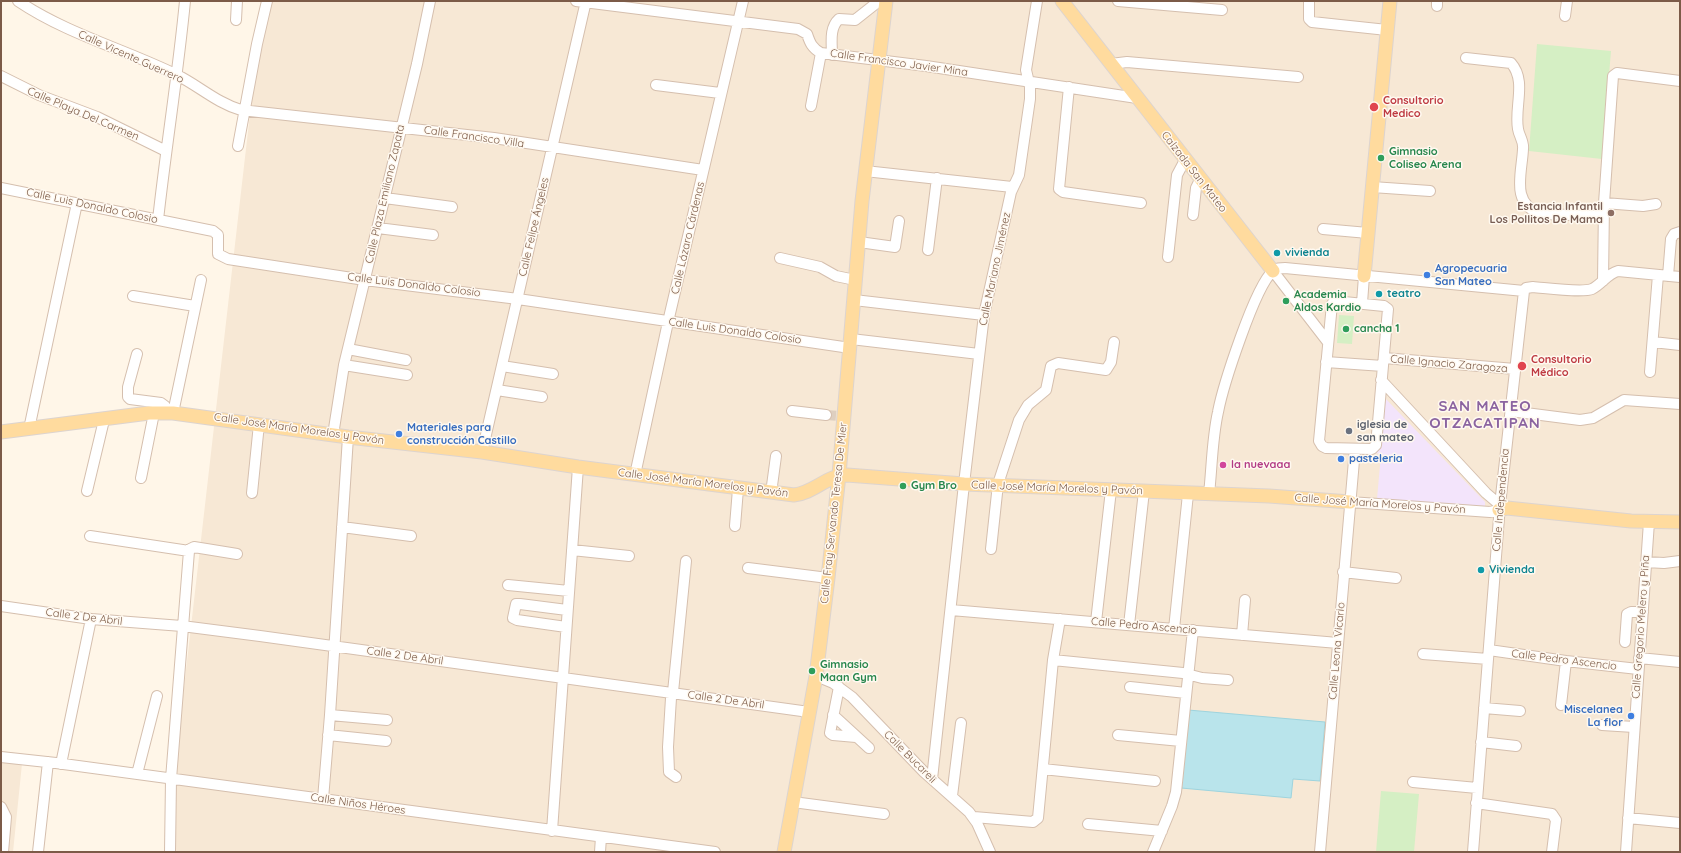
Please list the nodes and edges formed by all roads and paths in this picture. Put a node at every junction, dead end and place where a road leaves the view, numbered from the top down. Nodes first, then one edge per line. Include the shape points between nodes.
1 (18, 1) edge
2 (185, 1) edge
3 (238, 1) edge
4 (267, 1) edge
5 (430, 1) edge
6 (583, 1) edge
7 (743, 1) edge
8 (879, 1) edge
9 (886, 1) edge
10 (1037, 1) edge
11 (1062, 1) edge
12 (1118, 1) edge
13 (1309, 1) edge
14 (1390, 1) edge
15 (1567, 1) edge
16 (1222, 10) dead end
17 (1565, 16) dead end
18 (236, 20) dead end
19 (738, 22) junction
20 (1387, 30) junction
21 (821, 53) junction
22 (832, 55) junction
23 (1466, 58) dead end
24 (879, 60) junction
25 (1111, 64) junction
26 (177, 75) junction
27 (1, 76) edge
28 (1298, 77) dead end
29 (1028, 81) junction
30 (1680, 81) edge
31 (656, 86) dead end
32 (1069, 87) junction
33 (720, 94) junction
34 (1137, 98) junction
35 (811, 106) dead end
36 (245, 110) junction
37 (401, 127) junction
38 (238, 146) dead end
39 (552, 148) junction
40 (166, 151) junction
41 (1185, 160) junction
42 (703, 170) junction
43 (865, 171) junction
44 (937, 178) junction
45 (1200, 180) junction
46 (1012, 187) junction
47 (1372, 187) junction
48 (1, 188) edge
49 (1430, 191) dead end
50 (385, 198) junction
51 (77, 203) junction
52 (1141, 203) dead end
53 (1604, 203) junction
54 (1656, 204) dead end
55 (452, 207) dead end
56 (1193, 216) dead end
57 (1604, 216) junction
58 (158, 220) junction
59 (899, 221) dead end
60 (378, 228) junction
61 (1323, 229) dead end
62 (1680, 232) edge
63 (1368, 233) junction
64 (433, 235) dead end
65 (858, 242) junction
66 (928, 250) dead end
67 (1168, 257) dead end
68 (780, 258) dead end
69 (1273, 271) junction
70 (1663, 275) junction
71 (1364, 276) junction
72 (1680, 277) edge
73 (201, 280) dead end
74 (365, 280) junction
75 (856, 280) junction
76 (1603, 281) junction
77 (1524, 291) junction
78 (133, 296) dead end
79 (518, 299) junction
80 (854, 300) junction
81 (1362, 304) junction
82 (195, 306) junction
83 (984, 315) junction
84 (668, 322) junction
85 (1327, 341) junction
86 (1114, 342) dead end
87 (1653, 342) junction
88 (850, 344) junction
89 (1680, 345) edge
90 (348, 349) junction
91 (137, 354) dead end
92 (979, 354) junction
93 (406, 360) dead end
94 (1326, 362) junction
95 (1384, 362) junction
96 (344, 365) junction
97 (502, 366) junction
98 (1515, 369) junction
99 (1650, 372) dead end
100 (553, 374) dead end
101 (407, 375) dead end
102 (1381, 380) junction
103 (497, 390) junction
104 (542, 397) dead end
105 (1680, 404) edge
106 (1510, 410) junction
107 (792, 411) dead end
108 (170, 412) junction
109 (154, 413) junction
110 (826, 415) tunnel mouth
111 (104, 420) junction
112 (259, 424) junction
113 (29, 429) junction
114 (1, 432) edge
115 (334, 435) junction
116 (348, 437) junction
117 (1355, 449) junction
118 (482, 452) junction
119 (776, 456) dead end
120 (578, 468) junction
121 (635, 475) junction
122 (839, 475) junction
123 (141, 478) dead end
124 (964, 484) junction
125 (998, 484) junction
126 (738, 489) junction
127 (87, 490) dead end
128 (1111, 490) junction
129 (1144, 492) junction
130 (252, 493) dead end
131 (771, 493) junction
132 (1188, 494) junction
133 (1209, 494) junction
134 (1350, 502) junction
135 (1500, 507) junction
136 (1649, 522) junction
137 (1680, 522) edge
138 (735, 526) dead end
139 (342, 527) junction
140 (90, 536) dead end
141 (411, 536) dead end
142 (991, 549) dead end
143 (572, 550) junction
144 (189, 551) junction
145 (237, 554) dead end
146 (629, 556) dead end
147 (686, 561) dead end
148 (1680, 561) edge
149 (1646, 562) junction
150 (748, 568) dead end
151 (1344, 572) junction
152 (828, 578) junction
153 (1396, 578) dead end
154 (508, 585) dead end
155 (568, 591) junction
156 (1245, 600) dead end
157 (1, 606) edge
158 (567, 610) junction
159 (950, 610) junction
160 (1643, 612) junction
161 (88, 619) junction
162 (1060, 619) junction
163 (1096, 622) junction
164 (1129, 625) junction
165 (182, 626) junction
166 (566, 627) junction
167 (1174, 629) junction
168 (1193, 630) junction
169 (1242, 635) junction
170 (1625, 642) dead end
171 (1338, 643) junction
172 (335, 647) junction
173 (1423, 654) dead end
174 (1489, 655) junction
175 (1639, 658) junction
176 (1053, 660) junction
177 (1566, 661) junction
178 (1680, 662) edge
179 (1638, 669) junction
180 (1188, 674) junction
181 (816, 676) junction
182 (563, 678) junction
183 (1228, 680) dead end
184 (839, 687) junction
185 (1130, 687) dead end
186 (673, 692) junction
187 (1186, 693) junction
188 (157, 696) dead end
189 (1561, 706) dead end
190 (1484, 708) junction
191 (1520, 711) dead end
192 (809, 712) junction
193 (330, 715) junction
194 (834, 715) junction
195 (387, 720) dead end
196 (961, 723) dead end
197 (1602, 725) dead end
198 (1634, 727) junction
199 (328, 735) junction
200 (1118, 735) dead end
201 (856, 737) junction
202 (386, 741) dead end
203 (1181, 741) junction
204 (1481, 742) junction
205 (1516, 746) dead end
206 (869, 748) dead end
207 (1, 760) edge
208 (55, 763) junction
209 (1044, 769) junction
210 (137, 774) junction
211 (676, 777) dead end
212 (172, 779) junction
213 (932, 779) junction
214 (1155, 781) dead end
215 (1413, 782) dead end
216 (1477, 788) junction
217 (952, 796) junction
218 (323, 799) junction
219 (793, 802) junction
220 (1476, 803) junction
221 (1, 808) edge
222 (884, 814) dead end
223 (974, 817) junction
224 (1628, 818) junction
225 (1680, 823) edge
226 (1088, 824) dead end
227 (552, 831) junction
228 (1162, 831) junction
229 (601, 838) junction
230 (987, 849) edge
231 (3, 852) edge
232 (38, 852) edge
233 (170, 852) edge
234 (600, 852) edge
235 (715, 852) edge
236 (784, 852) edge
237 (1153, 852) edge
238 (1320, 852) edge
239 (1473, 852) edge
240 (1552, 852) edge
241 (1626, 852) edge

1 - 26 street, Calle Vicente Guerrero via 63,27
2 - 26 street
3 - 18 street
4 - 36 street
5 - 37 street, Calle Plaza Emiliano Zapata
6 - 19 street, Calle Francisco Javier Mina
6 - 39 street, Calle Felipe Ángeles
7 - 19 street, Calle Lázaro Cárdenas
8 - 22 street via 855,20 838,19 832,29
9 - 24 main road, Calle Fray Servando Teresa De Mier
10 - 29 street, Calle Mariano Jiménez via 1026,70
11 - 25 main road, Calzada San Mateo
12 - 16 street
13 - 20 street via 1308,19 1312,22
14 - 20 main road
15 - 17 street
19 - 21 street, Calle Francisco Javier Mina via 798,29 807,34 815,50
19 - 33 street, Calle Lázaro Cárdenas
20 - 47 main road
21 - 22 street, Calle Francisco Javier Mina
21 - 35 street
22 - 24 street, Calle Francisco Javier Mina
23 - 57 street via 1510,63 1518,73 1518,128 1523,143 1520,184 1521,197 1525,203 1540,214
24 - 29 street, Calle Francisco Javier Mina
24 - 43 main road, Calle Fray Servando Teresa De Mier
25 - 28 street via 1127,62
25 - 34 main road, Calzada San Mateo
26 - 36 street, Calle Vicente Guerrero via 229,106
26 - 40 street
27 - 40 street, Calle Playa Del Carmen via 39,95 97,117
29 - 32 street, Calle Francisco Javier Mina
29 - 46 street, Calle Mariano Jiménez via 1030,100 1019,175
30 - 53 street via 1614,74
31 - 33 street
32 - 34 street, Calle Francisco Javier Mina
32 - 52 street via 1059,189 1063,192
33 - 42 street, Calle Lázaro Cárdenas
34 - 41 main road, Calzada San Mateo
36 - 37 street, Calle Francisco Villa
36 - 38 street
37 - 39 street, Calle Francisco Villa
37 - 50 street, Calle Plaza Emiliano Zapata
39 - 42 street, Calle Francisco Villa
39 - 79 street, Calle Felipe Ángeles
40 - 58 street
41 - 45 main road, Calzada San Mateo
41 - 67 street via 1177,175
42 - 84 street, Calle Lázaro Cárdenas
43 - 44 street
43 - 65 main road, Calle Fray Servando Teresa De Mier
44 - 46 street
44 - 66 street
45 - 56 street via 1196,188
45 - 69 main road, Calzada San Mateo
46 - 83 street, Calle Mariano Jiménez
47 - 49 street
47 - 63 main road
48 - 51 street, Calle Luis Donaldo Colosio
50 - 55 street
50 - 60 street, Calle Plaza Emiliano Zapata
51 - 58 street, Calle Luis Donaldo Colosio
51 - 113 street
53 - 54 street via 1647,206
53 - 57 street
57 - 76 street
58 - 74 street, Calle Luis Donaldo Colosio via 216,232 218,254 228,259
59 - 65 street via 895,247
60 - 64 street
60 - 74 street, Calle Plaza Emiliano Zapata
61 - 63 street
62 - 70 street via 1674,234 1671,239
63 - 71 main road
65 - 75 main road, Calle Fray Servando Teresa De Mier
68 - 75 street via 820,267 836,276
69 - 71 street via 1280,268
69 - 85 street, Calzada San Mateo
69 - 133 street via 1252,308 1221,399 1214,434
70 - 72 street
70 - 76 street via 1618,271
70 - 87 street
71 - 77 street
71 - 81 street
73 - 82 street
74 - 79 street, Calle Luis Donaldo Colosio
74 - 90 street, Calle Plaza Emiliano Zapata
75 - 80 main road, Calle Fray Servando Teresa De Mier
76 - 77 street via 1587,290 1533,287
77 - 98 street, Calle Independencia
78 - 82 street
79 - 84 street, Calle Luis Donaldo Colosio
79 - 97 street, Calle Felipe Ángeles
80 - 83 street
80 - 88 main road, Calle Fray Servando Teresa De Mier
81 - 85 street via 1332,302
81 - 95 street via 1384,306 1388,309
82 - 108 street
83 - 92 street, Calle Mariano Jiménez
84 - 88 street, Calle Luis Donaldo Colosio
84 - 121 street, Calle Lázaro Cárdenas
85 - 94 street
86 - 125 street via 1111,362 1106,370 1058,363 1051,366 1046,390 1028,405 1019,420
87 - 89 street
87 - 99 street
88 - 92 street, Calle Luis Donaldo Colosio
88 - 122 main road, Calle Fray Servando Teresa De Mier via 841,416
90 - 93 street
90 - 96 street, Calle Plaza Emiliano Zapata
91 - 108 street via 128,388 128,398 161,403
92 - 124 street, Calle Mariano Jiménez
94 - 95 street
94 - 117 street via 1319,441 1326,448
95 - 98 street, Calle Ignacio Zaragoza
95 - 102 street
96 - 101 street
96 - 115 street, Calle Plaza Emiliano Zapata
97 - 100 street
97 - 103 street, Calle Felipe Ángeles
98 - 106 street, Calle Independencia
102 - 117 street via 1375,447
102 - 135 street
103 - 104 street
103 - 118 street, Calle Felipe Ángeles
105 - 106 street via 1624,400 1593,418 1580,420
106 - 135 street, Calle Independencia
107 - 110 street
108 - 109 main road, Calle José María Morelos y Pavón
108 - 112 main road, Calle José María Morelos y Pavón
109 - 111 main road, Calle José María Morelos y Pavón
109 - 123 street
111 - 113 main road, Calle José María Morelos y Pavón
111 - 127 street
112 - 115 main road, Calle José María Morelos y Pavón
112 - 130 street
113 - 114 main road, Calle José María Morelos y Pavón
115 - 116 main road, Calle José María Morelos y Pavón
116 - 118 main road, Calle José María Morelos y Pavón
116 - 139 street
117 - 134 street, Calle Leona Vicario
118 - 120 main road, Calle José María Morelos y Pavón
119 - 131 street
120 - 121 main road, Calle José María Morelos y Pavón
120 - 143 street
121 - 126 main road, Calle José María Morelos y Pavón
122 - 124 main road, Calle José María Morelos y Pavón
122 - 131 main road, Calle José María Morelos y Pavón via 805,493
122 - 152 main road, Calle Fray Servando Teresa De Mier
124 - 125 main road, Calle José María Morelos y Pavón
124 - 159 street, Calle Mariano Jiménez
125 - 128 main road, Calle José María Morelos y Pavón
125 - 142 street
126 - 131 main road, Calle José María Morelos y Pavón
126 - 138 street
128 - 129 main road, Calle José María Morelos y Pavón
128 - 163 street
129 - 132 main road, Calle José María Morelos y Pavón
129 - 164 street
132 - 133 main road, Calle José María Morelos y Pavón
132 - 167 street
133 - 134 main road, Calle José María Morelos y Pavón
134 - 135 street, Calle José María Morelos y Pavón via 1490,512
134 - 151 street, Calle Leona Vicario
135 - 136 main road
135 - 174 street, Calle Independencia
136 - 137 main road
136 - 149 street, Calle Gregorio Melero y Piña
139 - 141 street
139 - 172 street
140 - 144 street
143 - 146 street
143 - 155 street
144 - 145 street via 194,547
144 - 165 street
147 - 186 street
148 - 149 street
149 - 160 street, Calle Gregorio Melero y Piña
150 - 152 street
151 - 153 street
151 - 171 street, Calle Leona Vicario
152 - 181 main road, Calle Fray Servando Teresa De Mier
154 - 155 street
155 - 158 street
156 - 169 street
157 - 161 street, Calle 2 De Abril
158 - 166 street
158 - 166 street via 516,604 513,618
159 - 162 street, Calle Pedro Ascencio
159 - 213 street, Calle Mariano Jiménez
160 - 170 street via 1628,614
160 - 175 street, Calle Gregorio Melero y Piña
161 - 165 street, Calle 2 De Abril
161 - 208 street
162 - 163 street, Calle Pedro Ascencio
162 - 176 street
163 - 164 street, Calle Pedro Ascencio
164 - 167 street, Calle Pedro Ascencio
165 - 172 street, Calle 2 De Abril
165 - 212 street
166 - 182 street
167 - 168 street, Calle Pedro Ascencio
168 - 169 street, Calle Pedro Ascencio
168 - 180 street
169 - 171 street, Calle Pedro Ascencio
171 - 238 street, Calle Leona Vicario
172 - 182 street, Calle 2 De Abril
172 - 193 street
173 - 174 street, Calle Pedro Ascencio
174 - 177 street, Calle Pedro Ascencio
174 - 190 street, Calle Independencia
175 - 178 street
175 - 179 street, Calle Gregorio Melero y Piña
176 - 180 street
176 - 209 street
177 - 179 street, Calle Pedro Ascencio
177 - 189 street
179 - 198 street, Calle Gregorio Melero y Piña
180 - 183 street
180 - 187 street
181 - 184 street, Calle Bucareli
181 - 192 main road, Calle Fray Servando Teresa De Mier
182 - 186 street, Calle 2 De Abril
182 - 227 street
184 - 194 street
184 - 213 street, Calle Bucareli via 852,697
185 - 187 street
186 - 192 street, Calle 2 De Abril
186 - 211 street via 667,765 669,772
187 - 203 street
188 - 210 street
190 - 191 street
190 - 204 street, Calle Independencia
192 - 219 main road, Calle Fray Servando Teresa De Mier
193 - 195 street
193 - 199 street
194 - 201 street
194 - 201 street via 831,734
196 - 217 street
197 - 198 street
198 - 224 street, Calle Gregorio Melero y Piña
199 - 202 street
199 - 218 street
200 - 203 street
201 - 206 street
203 - 228 street via 1176,792
204 - 205 street
204 - 216 street, Calle Independencia
207 - 208 street, Calle Niños Héroes
208 - 210 street, Calle Niños Héroes
208 - 232 street
209 - 214 street
209 - 223 street via 1039,816 1036,820 1033,822
210 - 212 street, Calle Niños Héroes
212 - 218 street, Calle Niños Héroes
212 - 233 street
213 - 217 street, Calle Bucareli
215 - 216 street
216 - 220 street, Calle Independencia
217 - 223 street, Calle Bucareli
218 - 227 street, Calle Niños Héroes
219 - 222 street
219 - 236 main road, Calle Fray Servando Teresa De Mier
220 - 239 street, Calle Independencia
220 - 240 street via 1552,814 1556,820
221 - 231 street via 6,817
223 - 230 street, Calle Bucareli
224 - 225 street
224 - 241 street, Calle Gregorio Melero y Piña
226 - 228 street
227 - 229 street, Calle Niños Héroes
228 - 237 street
229 - 234 street
229 - 235 street, Calle Niños Héroes

